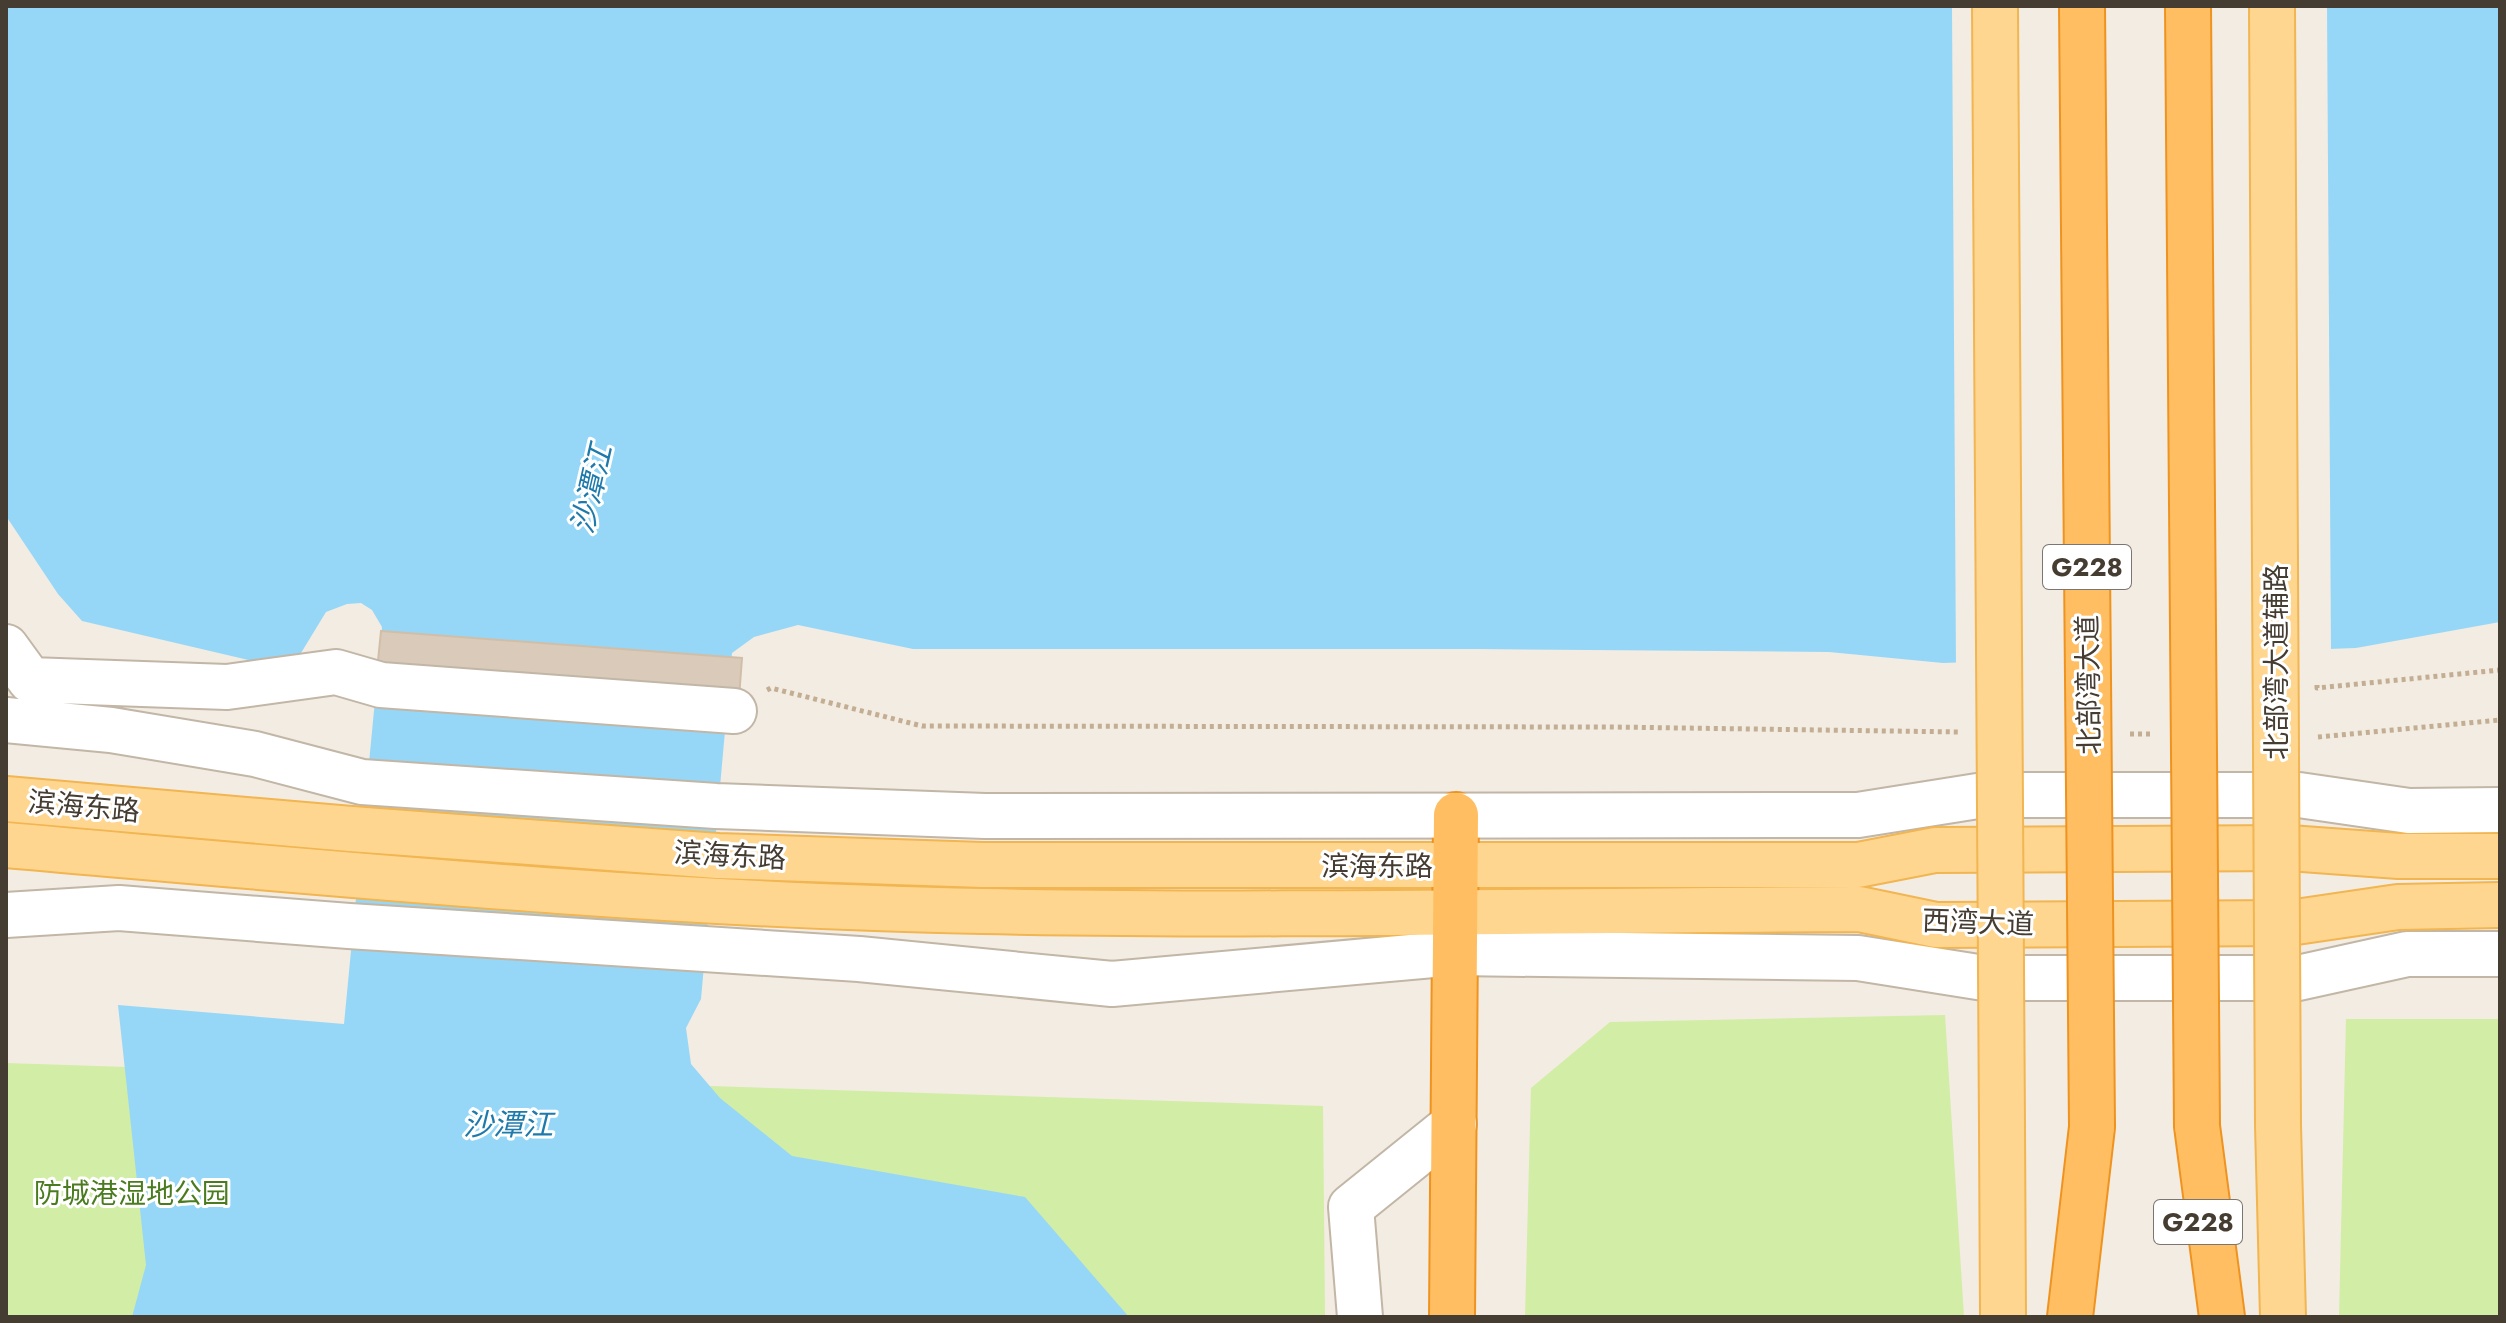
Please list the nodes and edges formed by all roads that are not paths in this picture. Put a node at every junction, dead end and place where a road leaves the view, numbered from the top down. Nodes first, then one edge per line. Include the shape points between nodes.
1 (1995, 6) edge
2 (2082, 6) edge
3 (2188, 6) edge
4 (2272, 6) edge
5 (6, 647) edge
6 (227, 687) junction
7 (734, 711) road end
8 (6, 720) edge
9 (255, 754) junction
10 (6, 799) edge
11 (2500, 810) edge
12 (1456, 815) junction
13 (6, 845) edge
14 (2500, 856) edge
15 (1455, 866) junction
16 (2500, 905) edge
17 (6, 915) edge
18 (1455, 932) junction
19 (2500, 954) edge
20 (1454, 1124) junction
21 (2197, 1126) junction
22 (2092, 1127) junction
23 (1360, 1317) edge
24 (1452, 1317) edge
25 (2003, 1317) edge
26 (2070, 1317) edge
27 (2094, 1317) edge
28 (2199, 1317) edge
29 (2222, 1317) edge
30 (2283, 1317) edge

1 - 25 main road, bridge
2 - 22 highway, 北部湾大道 / G228, bridge
3 - 21 highway, G228, bridge
4 - 30 main road, 北部湾大道辅路, bridge
5 - 6 street via 30,680
6 - 7 street via 336,672 381,685
6 - 9 street
8 - 9 street via 111,730
9 - 12 street via 362,782 716,806 985,816
10 - 15 main road, 滨海东路 via 718,856 983,865
11 - 12 street via 2409,811 2299,795 1984,795 1858,815
12 - 15 highway
13 - 18 main road, 滨海东路 via 715,902
14 - 15 main road via 2289,848 1935,850 1858,865
15 - 18 highway
16 - 18 main road, 西湾大道 via 2398,907 2289,923 1936,925 1859,909
17 - 18 street via 119,908 859,959 1112,984
18 - 19 street via 1858,958 1984,978 2298,978 2407,954
18 - 20 highway
20 - 23 street via 1351,1207
20 - 24 highway
21 - 28 highway, G228
21 - 29 highway
22 - 26 highway
22 - 27 highway, 北部湾大道 / G228

